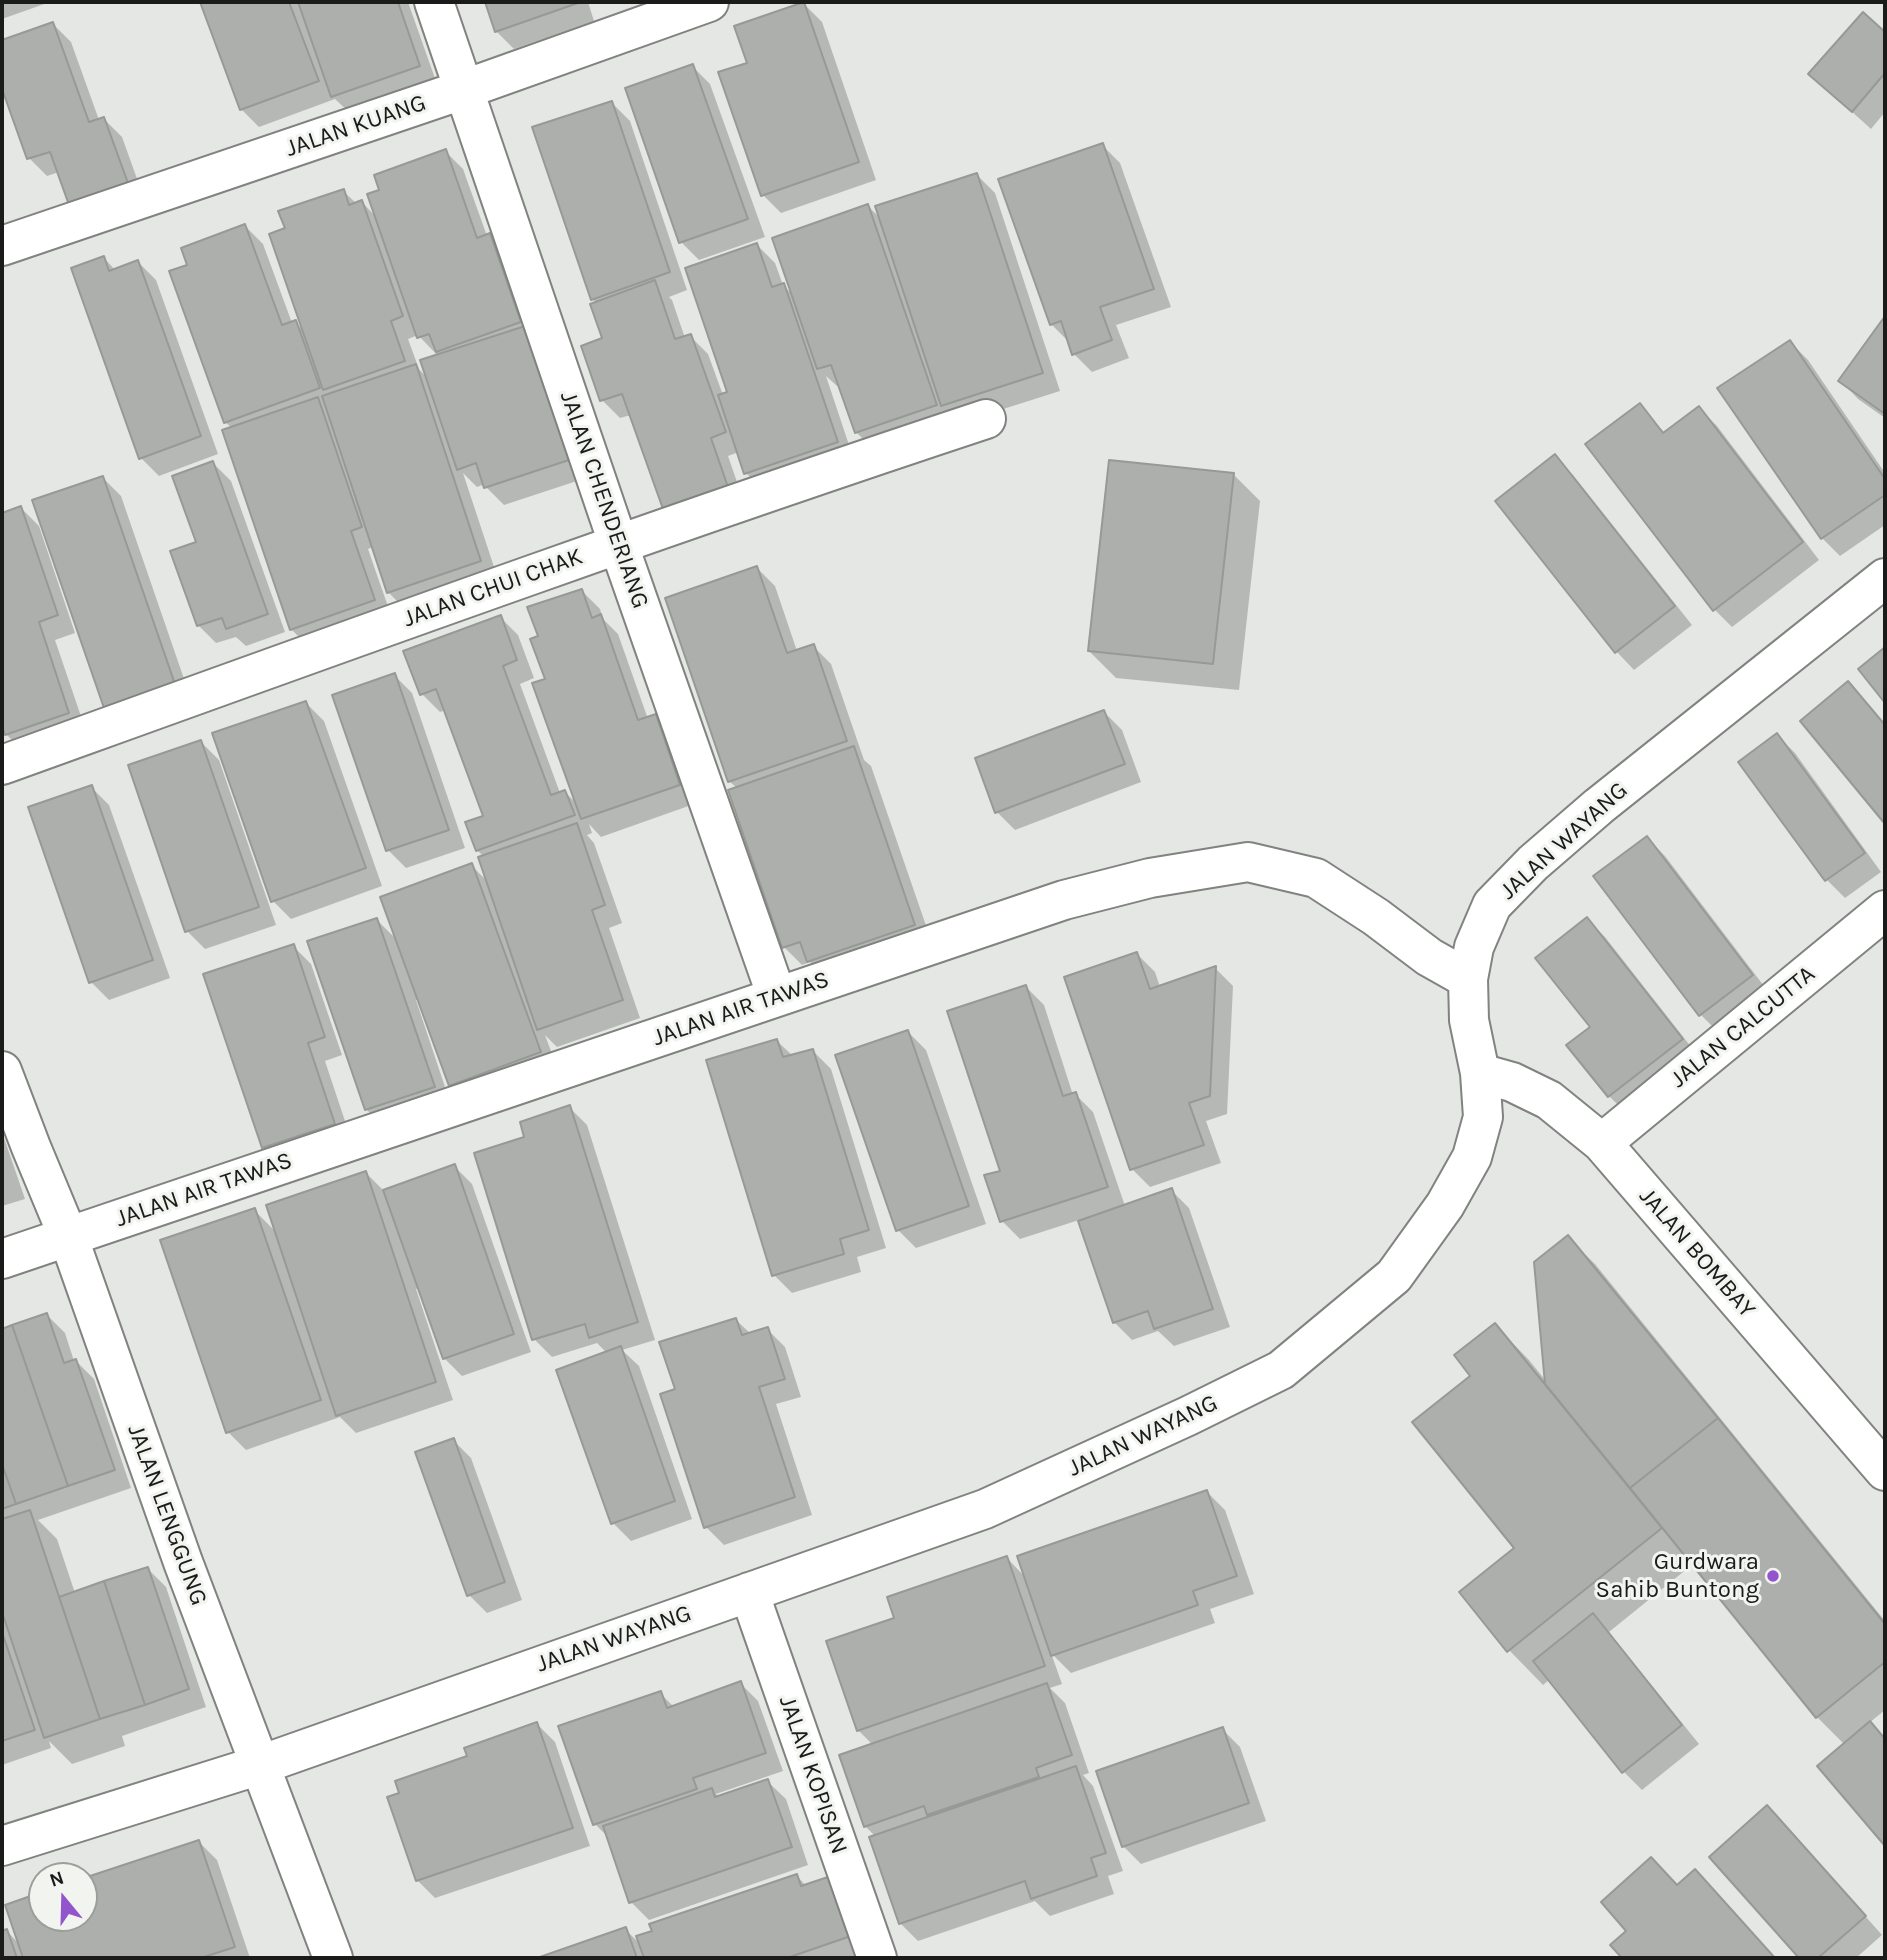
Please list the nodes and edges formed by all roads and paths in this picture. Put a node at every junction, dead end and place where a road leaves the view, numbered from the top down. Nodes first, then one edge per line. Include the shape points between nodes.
1 (434, 2) edge
2 (709, 2) edge
3 (465, 89) junction
4 (2, 246) edge
5 (986, 419) dead end
6 (618, 544) junction
7 (1885, 578) edge
8 (2, 765) edge
9 (1885, 910) edge
10 (1468, 979) junction
11 (776, 997) junction
12 (2, 1070) edge
13 (1480, 1073) junction
14 (1602, 1143) junction
15 (68, 1236) junction
16 (2, 1259) edge
17 (1885, 1471) edge
18 (749, 1592) junction
19 (260, 1765) junction
20 (2, 1846) edge
21 (333, 1958) edge
22 (877, 1958) edge

1 - 3 street, JALAN CHENDERIANG
2 - 3 street, JALAN KUANG
3 - 4 street, JALAN KUANG
3 - 6 street, JALAN CHENDERIANG
5 - 6 street, JALAN CHUI CHAK
6 - 8 street, JALAN CHUI CHAK
6 - 11 street, JALAN CHENDERIANG
7 - 10 street, JALAN WAYANG via 1532,863 1493,905 1474,947
9 - 14 street, JALAN CALCUTTA
10 - 11 street, JALAN AIR TAWAS via 1316,878 1248,862 1150,878 1064,900
10 - 13 street, JALAN WAYANG via 1469,1020
11 - 15 street, JALAN AIR TAWAS
12 - 15 street, JALAN LENGGUNG
13 - 14 street, JALAN BOMBAY via 1513,1082 1549,1100
13 - 18 street, JALAN WAYANG via 1483,1117 1472,1157 1445,1205 1394,1276 1281,1370 985,1508
14 - 17 street, JALAN BOMBAY
15 - 16 street, JALAN AIR TAWAS
15 - 19 street, JALAN LENGGUNG
18 - 19 street, JALAN WAYANG
18 - 22 street, JALAN KOPISAN
19 - 20 street, JALAN WAYANG
19 - 21 street, JALAN LENGGUNG

